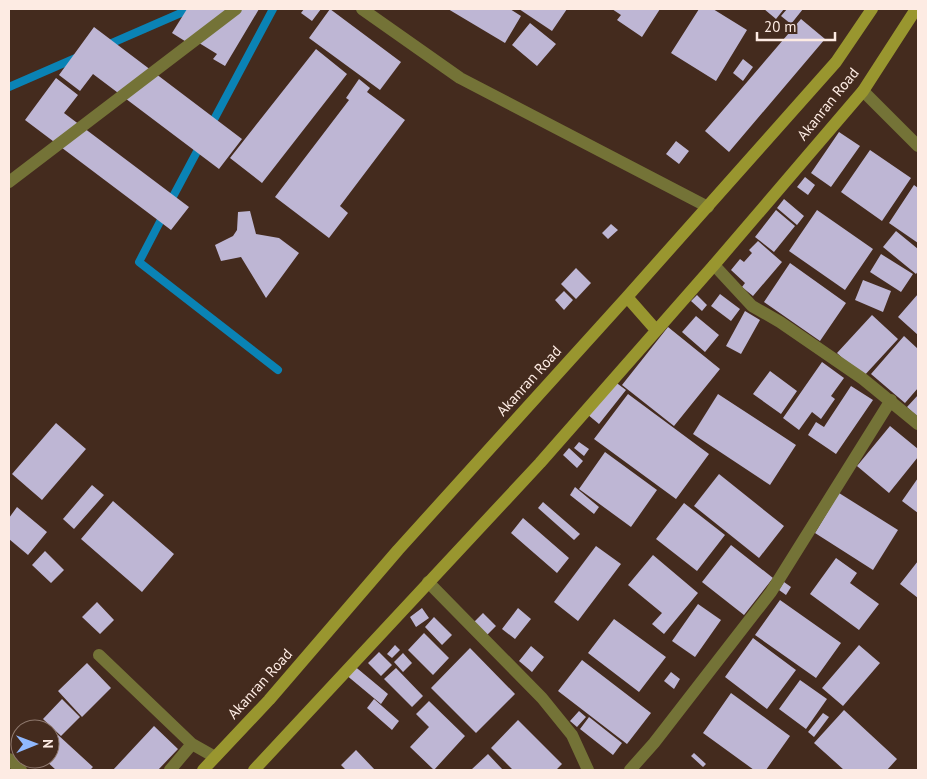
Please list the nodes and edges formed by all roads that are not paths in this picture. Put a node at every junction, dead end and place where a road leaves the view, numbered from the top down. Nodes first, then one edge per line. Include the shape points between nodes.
1 (236, 9) edge
2 (362, 9) edge
3 (872, 9) edge
4 (916, 9) edge
5 (863, 91) junction
6 (918, 146) edge
7 (9, 182) edge
8 (708, 207) junction
9 (714, 265) junction
10 (627, 297) junction
11 (656, 330) junction
12 (891, 400) junction
13 (918, 424) edge
14 (428, 582) junction
15 (99, 655) dead end
16 (192, 744) junction
17 (216, 756) junction
18 (9, 759) edge
19 (21, 770) edge
20 (170, 770) edge
21 (203, 770) edge
22 (254, 770) edge
23 (588, 770) edge
24 (630, 770) edge

1 - 7 street
2 - 8 street via 460,78
3 - 8 main road, Akanran Road via 836,62
4 - 5 main road, Akanran Road
5 - 6 street
5 - 9 main road, Akanran Road
8 - 10 main road, Akanran Road
9 - 11 main road, Akanran Road
9 - 12 street via 752,306 863,378
10 - 11 main road
10 - 17 main road, Akanran Road
11 - 14 main road, Akanran Road via 540,464
12 - 13 street
12 - 24 street via 771,592
14 - 22 main road, Akanran Road
14 - 23 street via 542,698 572,735
15 - 16 street
16 - 17 street
16 - 20 street
17 - 21 main road, Akanran Road
18 - 19 street

